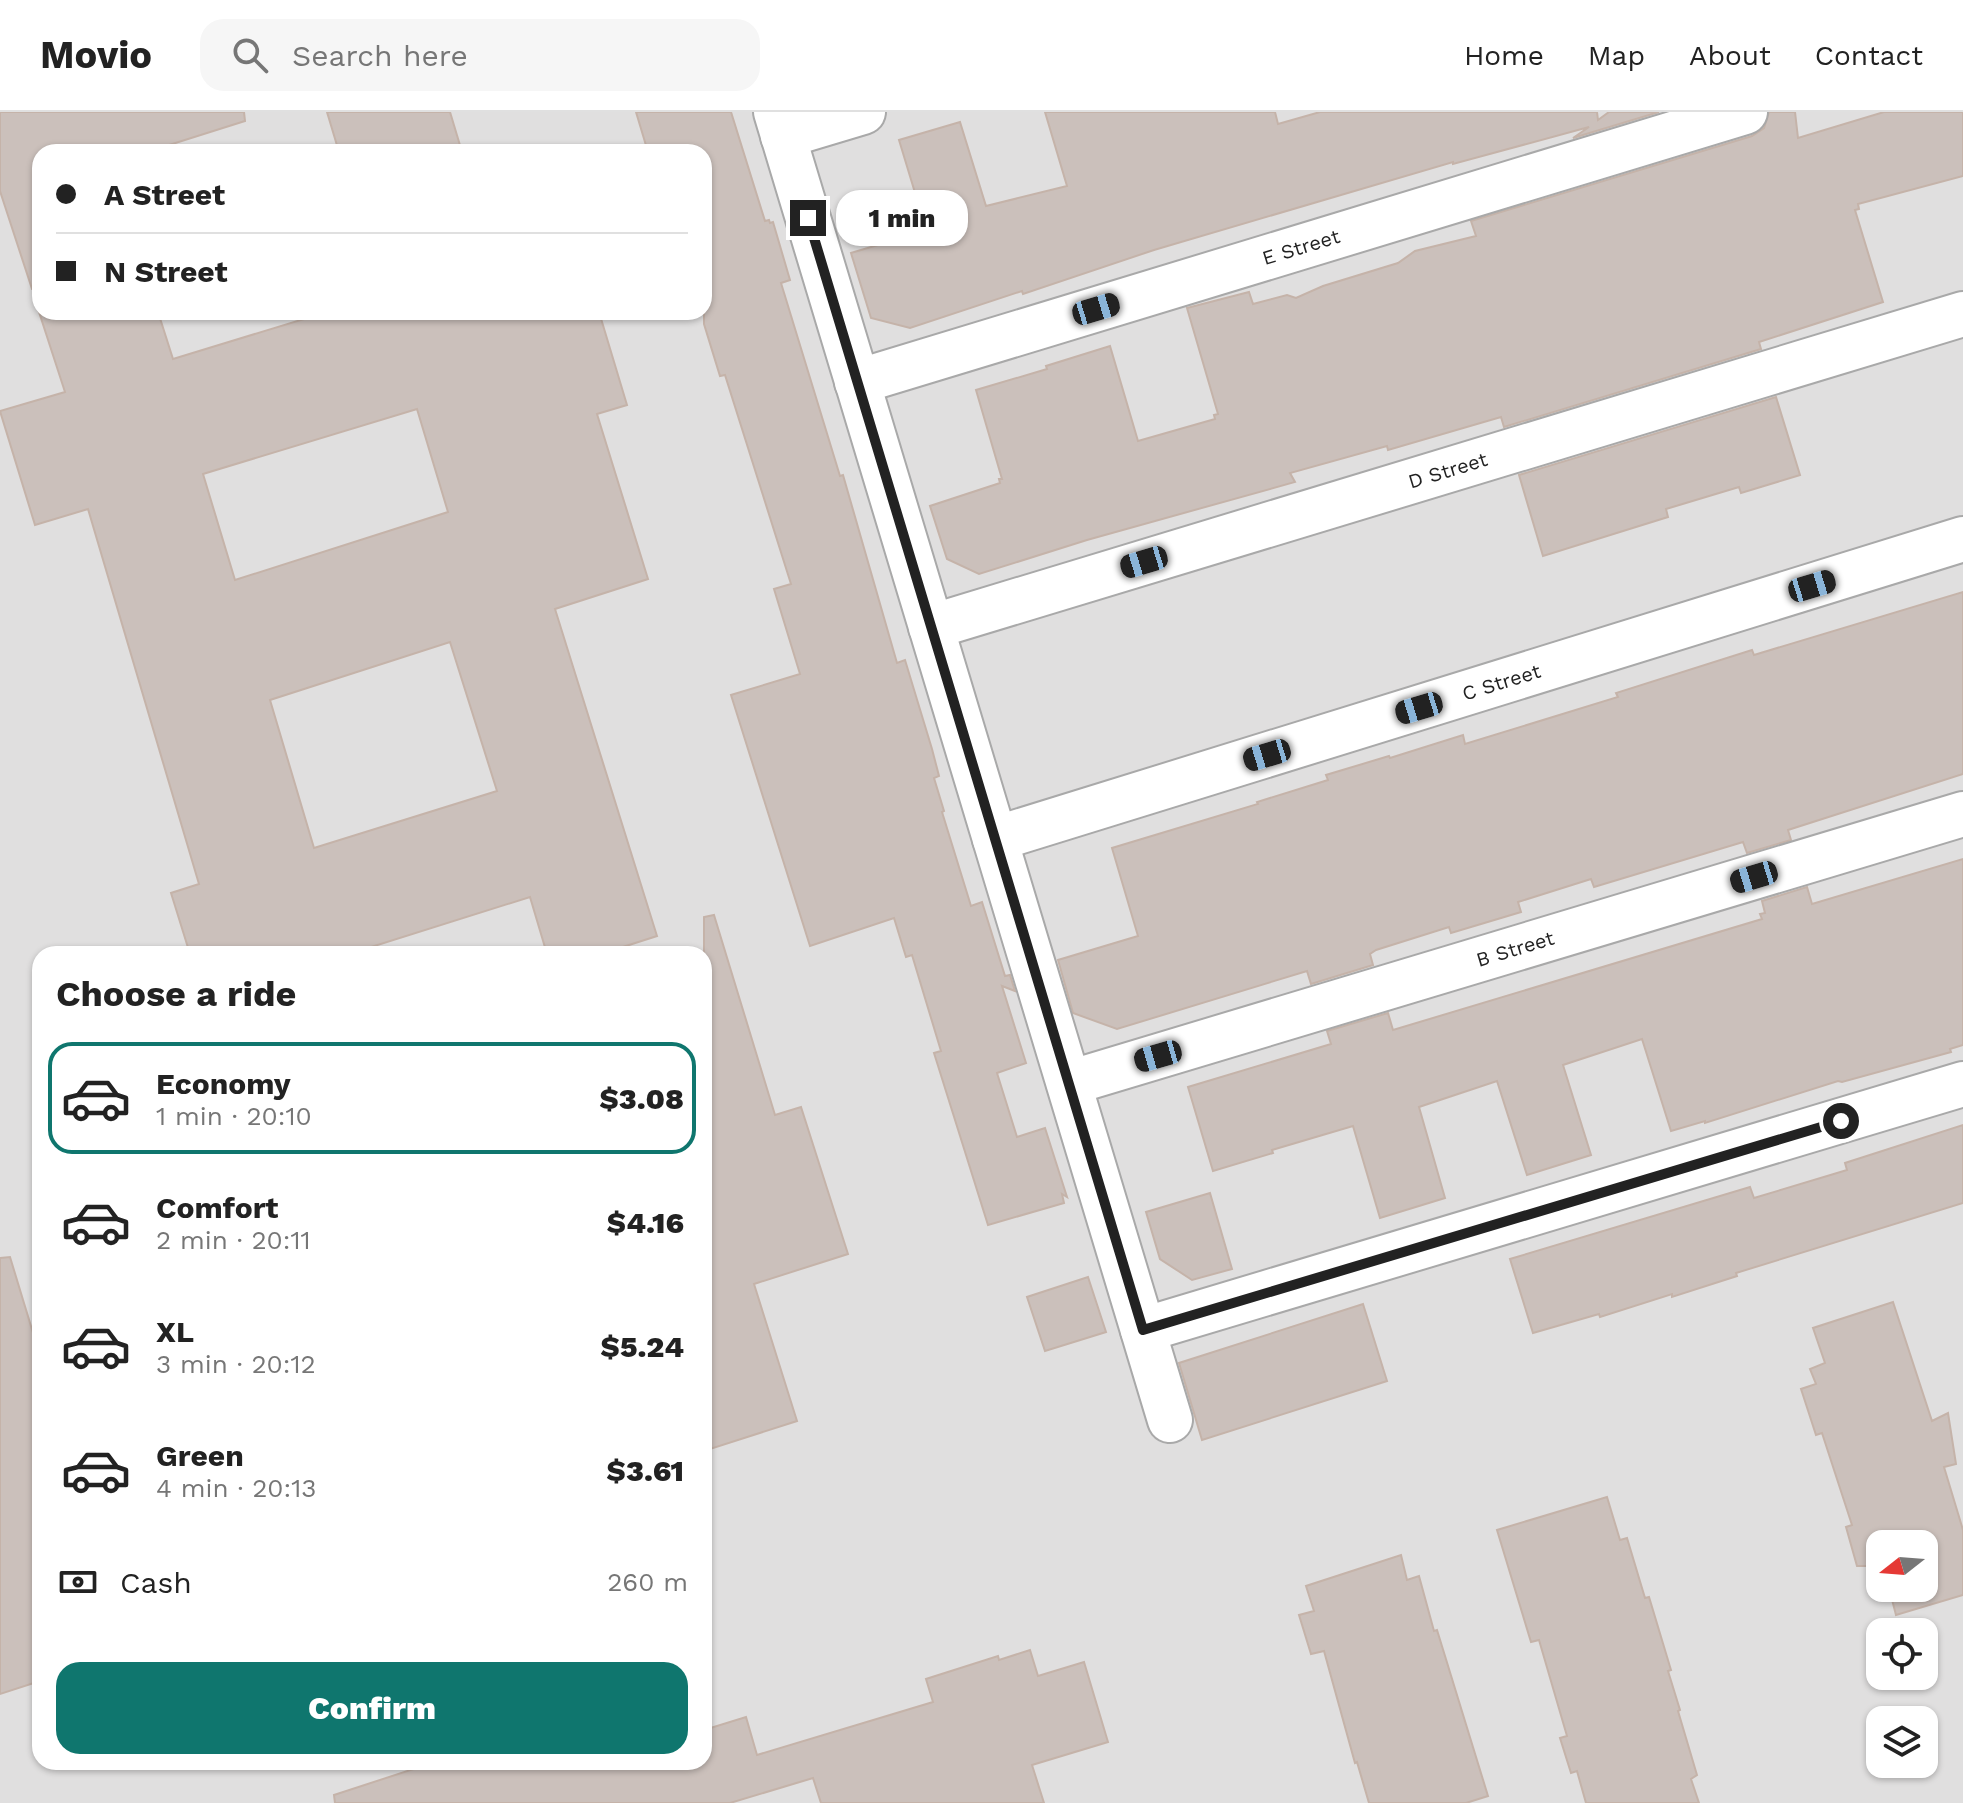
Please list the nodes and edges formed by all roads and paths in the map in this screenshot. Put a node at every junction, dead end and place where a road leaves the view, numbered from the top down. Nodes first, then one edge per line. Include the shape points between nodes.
1 (863, 112) edge
2 (1745, 112) edge
3 (779, 124) edge
4 (1963, 314) edge
5 (857, 382) junction
6 (1963, 539) edge
7 (931, 627) junction
8 (1963, 814) edge
9 (995, 839) junction
10 (1069, 1083) junction
11 (1963, 1084) edge
12 (1143, 1330) junction
13 (1170, 1420) dead end

1 - 3 lane
2 - 5 lane, E Street
3 - 5 lane
4 - 7 lane, D Street
5 - 7 lane
6 - 9 lane, C Street
7 - 9 lane
8 - 10 lane, B Street
9 - 10 lane
10 - 12 lane
11 - 12 lane
12 - 13 lane

